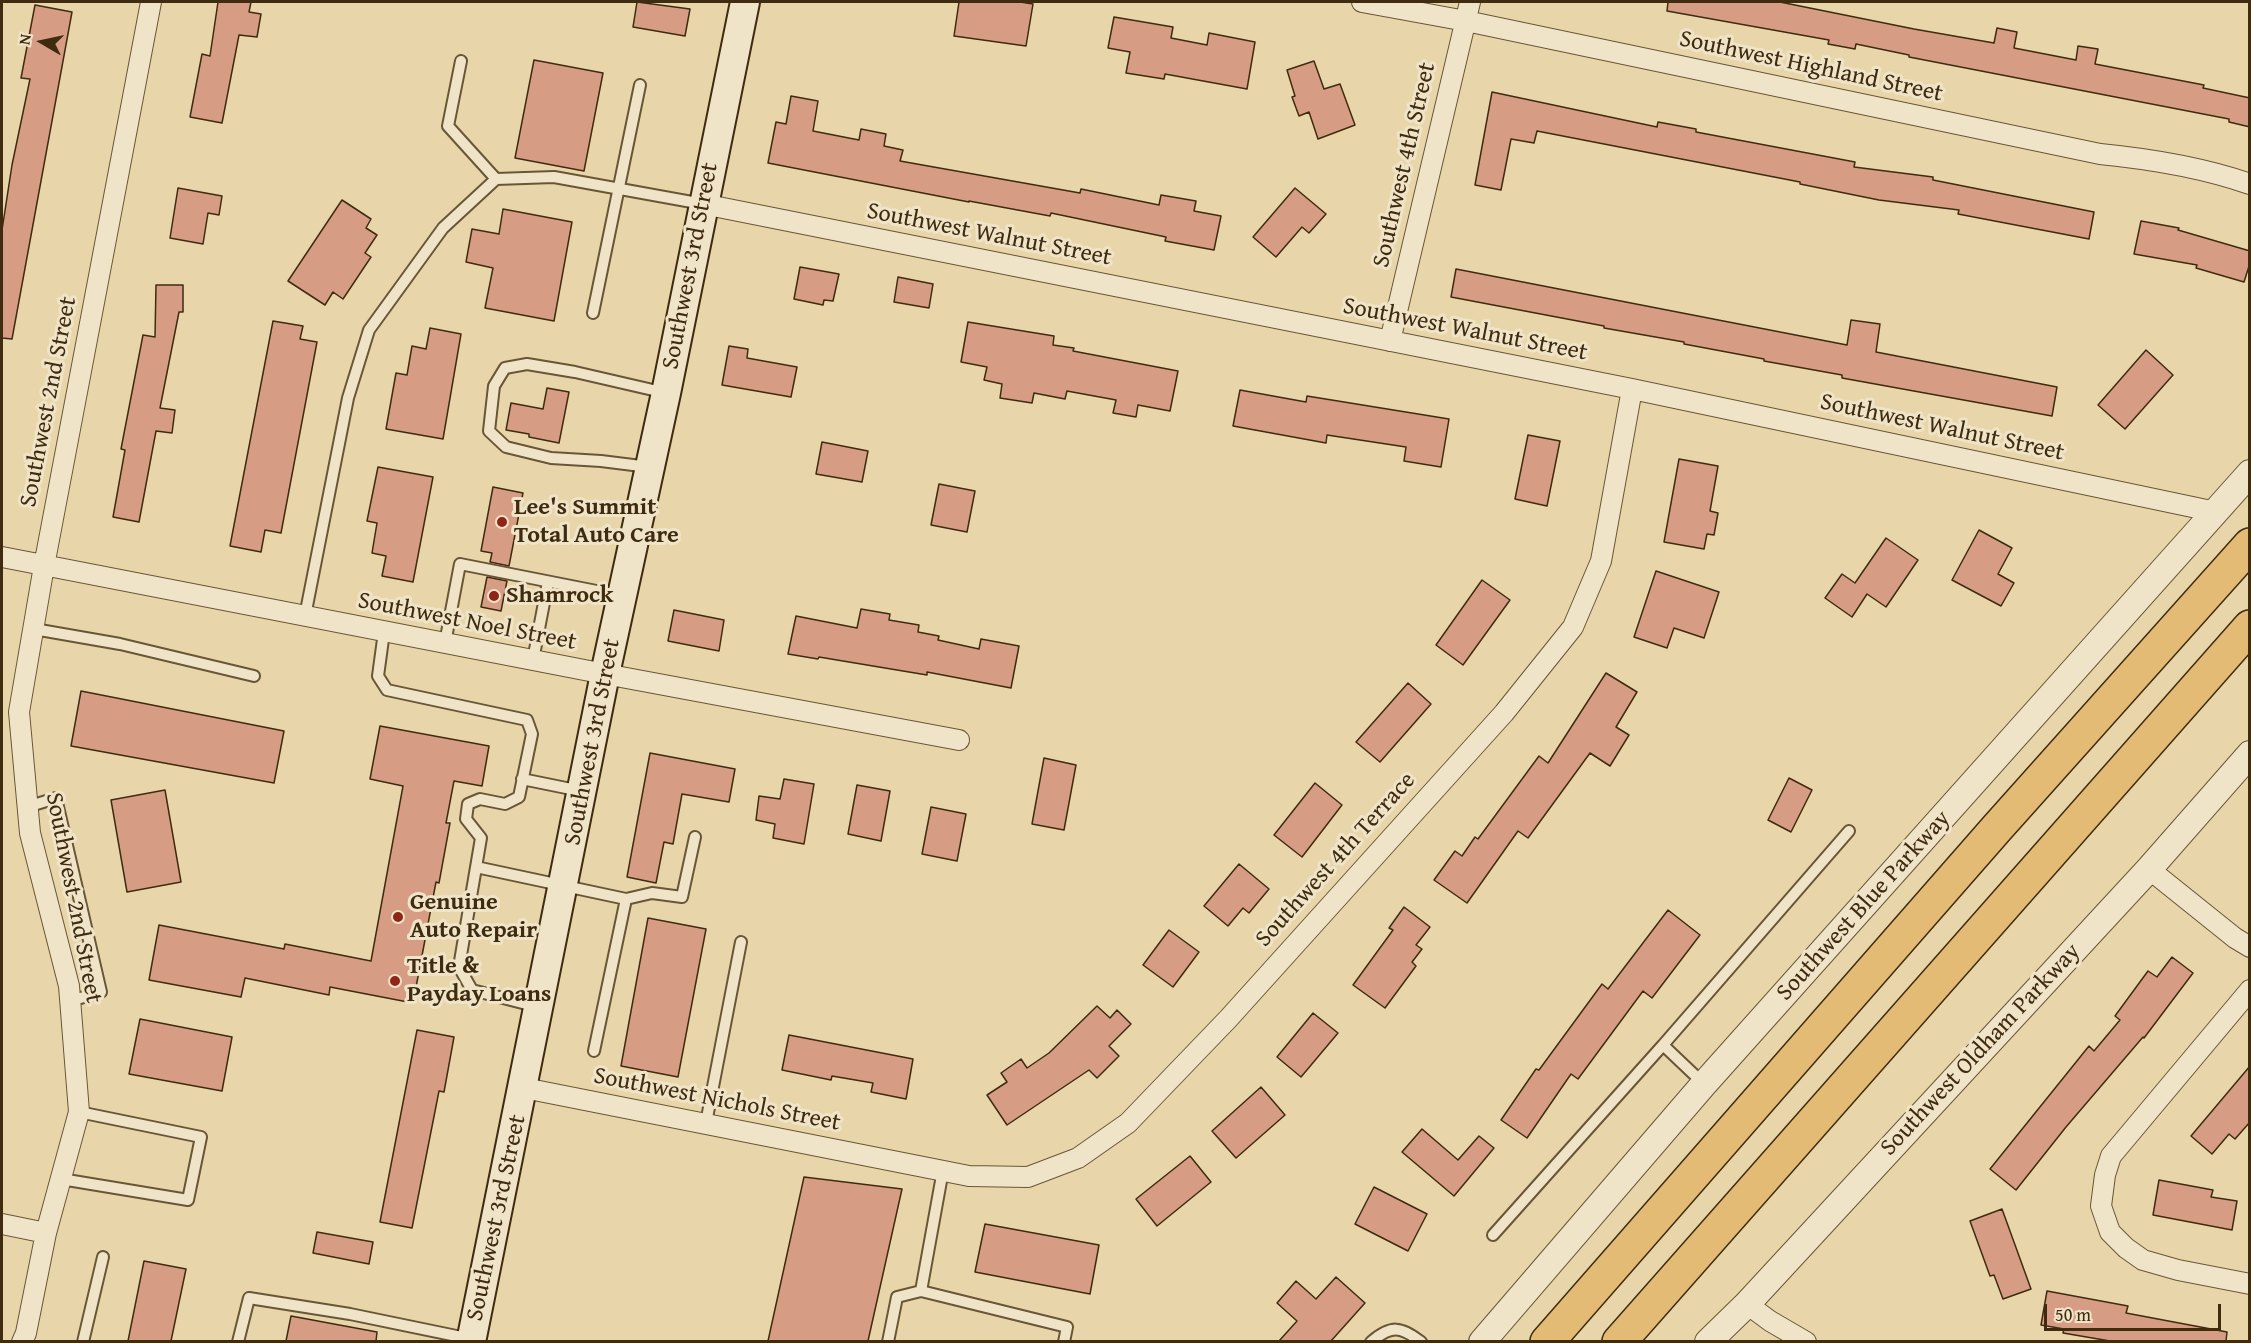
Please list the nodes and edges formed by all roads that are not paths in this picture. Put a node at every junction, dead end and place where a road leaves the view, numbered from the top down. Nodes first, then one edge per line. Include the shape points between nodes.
1 (151, 2) edge
2 (745, 2) edge
3 (1362, 2) edge
4 (1470, 2) edge
5 (1466, 21) junction
6 (461, 61) dead end
7 (640, 85) dead end
8 (496, 179) junction
9 (2250, 184) edge
10 (619, 189) junction
11 (704, 204) junction
12 (593, 313) dead end
13 (1390, 341) junction
14 (1632, 389) junction
15 (666, 393) junction
16 (650, 467) junction
17 (2250, 473) edge
18 (2216, 512) junction
19 (2250, 545) edge
20 (2, 557) edge
21 (44, 566) junction
22 (548, 582) junction
23 (622, 596) junction
24 (304, 616) junction
25 (2250, 627) edge
26 (34, 628) junction
27 (384, 632) junction
28 (445, 643) junction
29 (533, 660) junction
30 (605, 674) junction
31 (254, 676) dead end
32 (959, 741) dead end
33 (2250, 754) edge
34 (522, 778) junction
35 (583, 791) junction
36 (27, 807) junction
37 (1849, 831) dead end
38 (695, 837) dead end
39 (476, 867) junction
40 (2149, 869) junction
41 (563, 887) junction
42 (626, 898) junction
43 (741, 942) dead end
44 (2250, 947) edge
45 (2250, 990) edge
46 (70, 1001) junction
47 (540, 1007) junction
48 (1663, 1045) junction
49 (594, 1051) dead end
50 (1704, 1084) junction
51 (524, 1088) junction
52 (79, 1112) junction
53 (706, 1123) junction
54 (900, 1161) joint
55 (943, 1170) junction
56 (61, 1179) junction
57 (2, 1224) edge
58 (46, 1233) junction
59 (1493, 1234) dead end
60 (103, 1257) dead end
61 (2250, 1284) edge
62 (921, 1292) junction
63 (1747, 1304) junction
64 (471, 1340) edge
65 (22, 1341) edge
66 (83, 1341) edge
67 (238, 1341) edge
68 (888, 1341) edge
69 (1064, 1341) edge
70 (1371, 1341) edge
71 (1421, 1341) edge
72 (1482, 1341) edge
73 (1547, 1341) edge
74 (1619, 1341) edge
75 (1708, 1341) edge
76 (1806, 1341) edge

1 - 21 street, Southwest 2nd Street
2 - 11 main road, Southwest 3rd Street
3 - 5 street, Southwest Highland Street
4 - 5 street, Southwest 4th Street
5 - 9 street, Southwest Highland Street via 2100,154 2180,164
5 - 13 street, Southwest 4th Street
6 - 8 lane via 448,126
7 - 10 lane
8 - 10 lane via 554,177
8 - 24 lane via 443,228 369,330 348,398
10 - 11 lane
10 - 12 lane
11 - 13 street, Southwest Walnut Street
11 - 15 main road, Southwest 3rd Street
13 - 14 street, Southwest Walnut Street
14 - 18 street, Southwest Walnut Street
14 - 55 street, Southwest 4th Terrace via 1601,561 1573,627 1496,721 1128,1123 1078,1158 1028,1178 969,1176
15 - 16 main road, Southwest 3rd Street
15 - 16 lane via 527,364 506,368 494,386 489,431 506,447 551,458
16 - 23 main road, Southwest 3rd Street
17 - 18 street, Southwest Blue Parkway
18 - 50 street, Southwest Blue Parkway
19 - 73 highway
20 - 21 street, Southwest Noel Street
21 - 24 street, Southwest Noel Street
21 - 26 street, Southwest 2nd Street
22 - 23 lane
22 - 28 lane via 460,564
22 - 29 lane
23 - 30 main road, Southwest 3rd Street
24 - 27 street, Southwest Noel Street
25 - 74 highway
26 - 31 lane
26 - 36 street, Southwest 2nd Street via 19,712
27 - 28 street, Southwest Noel Street
27 - 34 lane via 378,676 387,690 527,720 532,734
28 - 29 street, Southwest Noel Street
29 - 30 street, Southwest Noel Street
30 - 32 street, Southwest Noel Street
30 - 35 main road, Southwest 3rd Street
33 - 40 street, Southwest Oldham Parkway
34 - 35 lane
34 - 39 lane via 519,797 505,804 480,799 468,804 466,819 481,838
35 - 41 main road, Southwest 3rd Street
36 - 46 street, Southwest 2nd Street
36 - 46 lane via 56,798 100,992
37 - 48 lane
38 - 42 lane via 682,897 652,893
39 - 41 lane
39 - 47 lane via 459,966 472,990
40 - 44 street
40 - 63 street, Southwest Oldham Parkway
41 - 42 lane
41 - 47 main road, Southwest 3rd Street
42 - 49 lane
43 - 53 lane
45 - 61 street via 2111,1156 2101,1206 2110,1232 2143,1260
46 - 52 street, Southwest 2nd Street
47 - 51 main road, Southwest 3rd Street
48 - 50 lane
48 - 59 lane
50 - 72 street, Southwest Blue Parkway
51 - 53 street, Southwest Nichols Street
51 - 64 main road, Southwest 3rd Street
52 - 56 street, Southwest 2nd Street
52 - 56 lane via 201,1137 188,1200
53 - 54 street, Southwest Nichols Street
54 - 55 street, Southwest 4th Terrace
55 - 62 lane
56 - 58 street, Southwest 2nd Street
57 - 58 street
58 - 65 street, Southwest 2nd Street
60 - 66 lane
62 - 68 lane via 897,1297
62 - 69 lane via 1066,1327
63 - 75 street, Southwest Oldham Parkway
63 - 76 street via 1770,1322
64 - 67 lane via 350,1314 249,1298
70 - 71 lane via 1387,1330 1397,1329

